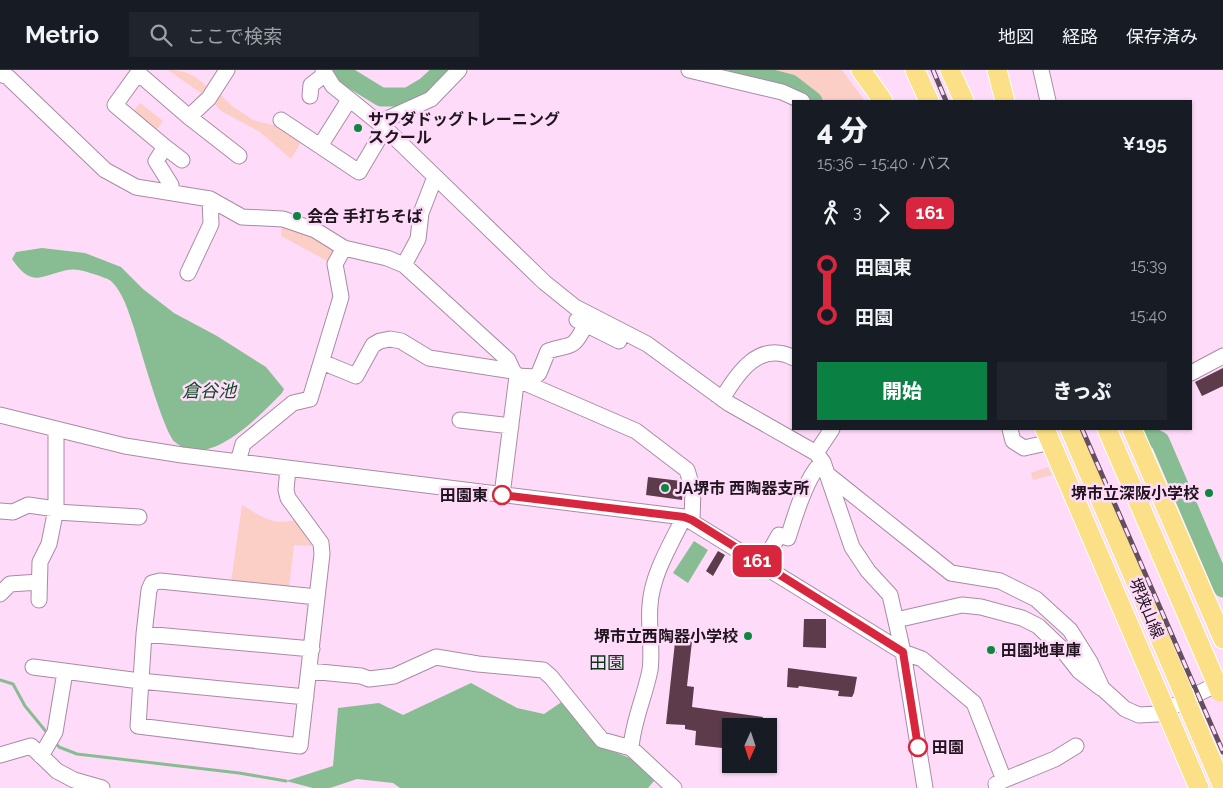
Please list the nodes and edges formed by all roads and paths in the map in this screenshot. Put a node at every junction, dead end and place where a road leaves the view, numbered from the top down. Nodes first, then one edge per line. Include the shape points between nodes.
1 (227, 70) edge
2 (459, 70) edge
3 (689, 70) edge
4 (861, 70) edge
5 (915, 70) edge
6 (950, 70) edge
7 (997, 70) edge
8 (1041, 70) edge
9 (136, 72) edge
10 (323, 72) edge
11 (0, 74) edge
12 (310, 96) dead end
13 (349, 100) junction
14 (800, 100) edge
15 (878, 100) edge
16 (882, 100) edge
17 (929, 100) edge
18 (964, 100) edge
19 (1005, 100) edge
20 (1048, 100) edge
21 (189, 117) junction
22 (281, 120) dead end
23 (383, 127) junction
24 (320, 146) junction
25 (165, 147) junction
26 (239, 156) dead end
27 (182, 160) dead end
28 (435, 177) junction
29 (170, 192) junction
30 (210, 200) junction
31 (344, 248) junction
32 (404, 264) junction
33 (531, 269) junction
34 (188, 273) dead end
35 (585, 326) junction
36 (641, 340) junction
37 (1223, 356) edge
38 (792, 357) edge
39 (322, 362) junction
40 (1192, 372) edge
41 (515, 373) junction
42 (722, 399) junction
43 (0, 415) edge
44 (460, 420) dead end
45 (511, 426) junction
46 (56, 429) junction
47 (832, 430) edge
48 (1010, 430) edge
49 (1070, 430) edge
50 (1107, 430) edge
51 (1114, 430) edge
52 (1132, 430) edge
53 (1048, 435) edge
54 (238, 462) junction
55 (822, 463) junction
56 (288, 468) junction
57 (502, 495) junction
58 (56, 510) junction
59 (0, 511) edge
60 (1145, 516) junction
61 (139, 517) dead end
62 (688, 518) junction
63 (762, 565) junction
64 (39, 582) junction
65 (0, 594) edge
66 (317, 597) junction
67 (39, 600) dead end
68 (896, 620) junction
69 (144, 634) junction
70 (1223, 639) edge
71 (312, 649) junction
72 (903, 652) junction
73 (33, 667) dead end
74 (310, 671) junction
75 (65, 672) junction
76 (140, 681) junction
77 (1220, 687) edge
78 (1102, 688) junction
79 (306, 697) junction
80 (1166, 710) junction
81 (1076, 746) dead end
82 (631, 748) junction
83 (0, 755) edge
84 (41, 756) junction
85 (997, 785) edge
86 (667, 786) edge
87 (1223, 787) edge
88 (102, 788) edge
89 (925, 788) edge
90 (1199, 788) edge

1 - 21 street via 209,98
2 - 23 street via 431,99 389,118
3 - 14 street via 782,92
4 - 15 main road
4 - 16 main road
5 - 17 main road
6 - 18 main road
7 - 19 main road
8 - 20 street
9 - 21 street
9 - 25 street via 115,105
10 - 12 street via 311,86
10 - 13 street via 332,86
11 - 29 street via 8,77 105,170 136,187
13 - 23 street
13 - 24 street
21 - 26 street
22 - 24 street
23 - 24 street via 359,172
23 - 28 street
25 - 27 street
25 - 29 street via 156,162 172,185
28 - 32 street via 421,213 418,239
28 - 33 street
29 - 30 street
30 - 31 street via 242,217 283,219 304,226
30 - 34 street via 210,224
31 - 32 street
31 - 39 street via 335,264 341,297
32 - 41 street via 508,360
33 - 35 street via 532,282
33 - 36 street via 575,307
35 - 36 street via 638,349
35 - 41 street via 576,342 569,347 548,351 535,377
36 - 42 street
37 - 40 street
38 - 42 street via 773,352 762,355 736,376
39 - 41 street via 356,376 373,346 380,341 401,340 429,358
39 - 54 street via 310,399 294,404 243,444
41 - 45 street
41 - 62 street via 523,382 636,431 687,470 693,490
42 - 55 street
43 - 46 street
44 - 45 street
45 - 57 street
46 - 54 street via 125,446
46 - 58 street
47 - 55 street
48 - 53 street via 1013,441 1024,448
49 - 87 main road, 堺狭山線
50 - 60 main road
51 - 60 main road
52 - 70 main road
53 - 80 main road
54 - 56 street
55 - 63 street via 816,467 797,507 788,538 779,535
55 - 68 street via 852,547 890,595
55 - 78 street via 951,573 1000,581 1036,599 1070,630
56 - 57 street
56 - 66 street via 288,498 320,543 322,554
57 - 62 street
58 - 59 street via 28,505 13,512
58 - 61 street
58 - 64 street via 49,544 40,562
60 - 77 main road
62 - 63 street
62 - 82 street via 661,563 653,590 650,669
63 - 72 street
64 - 65 street via 10,584
64 - 67 street
66 - 69 street via 160,581 152,583 149,590
66 - 71 street
68 - 72 street
68 - 78 street via 962,605 1022,618 1038,626 1079,671
69 - 71 street
69 - 76 street
71 - 74 street
72 - 85 street via 922,658 974,703
72 - 89 street
73 - 75 street
74 - 79 street
74 - 82 street via 369,679 394,676 436,657 543,670 602,740
75 - 76 street
75 - 84 street via 55,732
76 - 79 street
76 - 79 street via 138,726 300,746
77 - 80 street
78 - 80 street via 1117,704 1138,715 1149,716
80 - 90 main road
81 - 85 street
82 - 86 street
83 - 84 street via 31,746
84 - 88 street via 66,776

